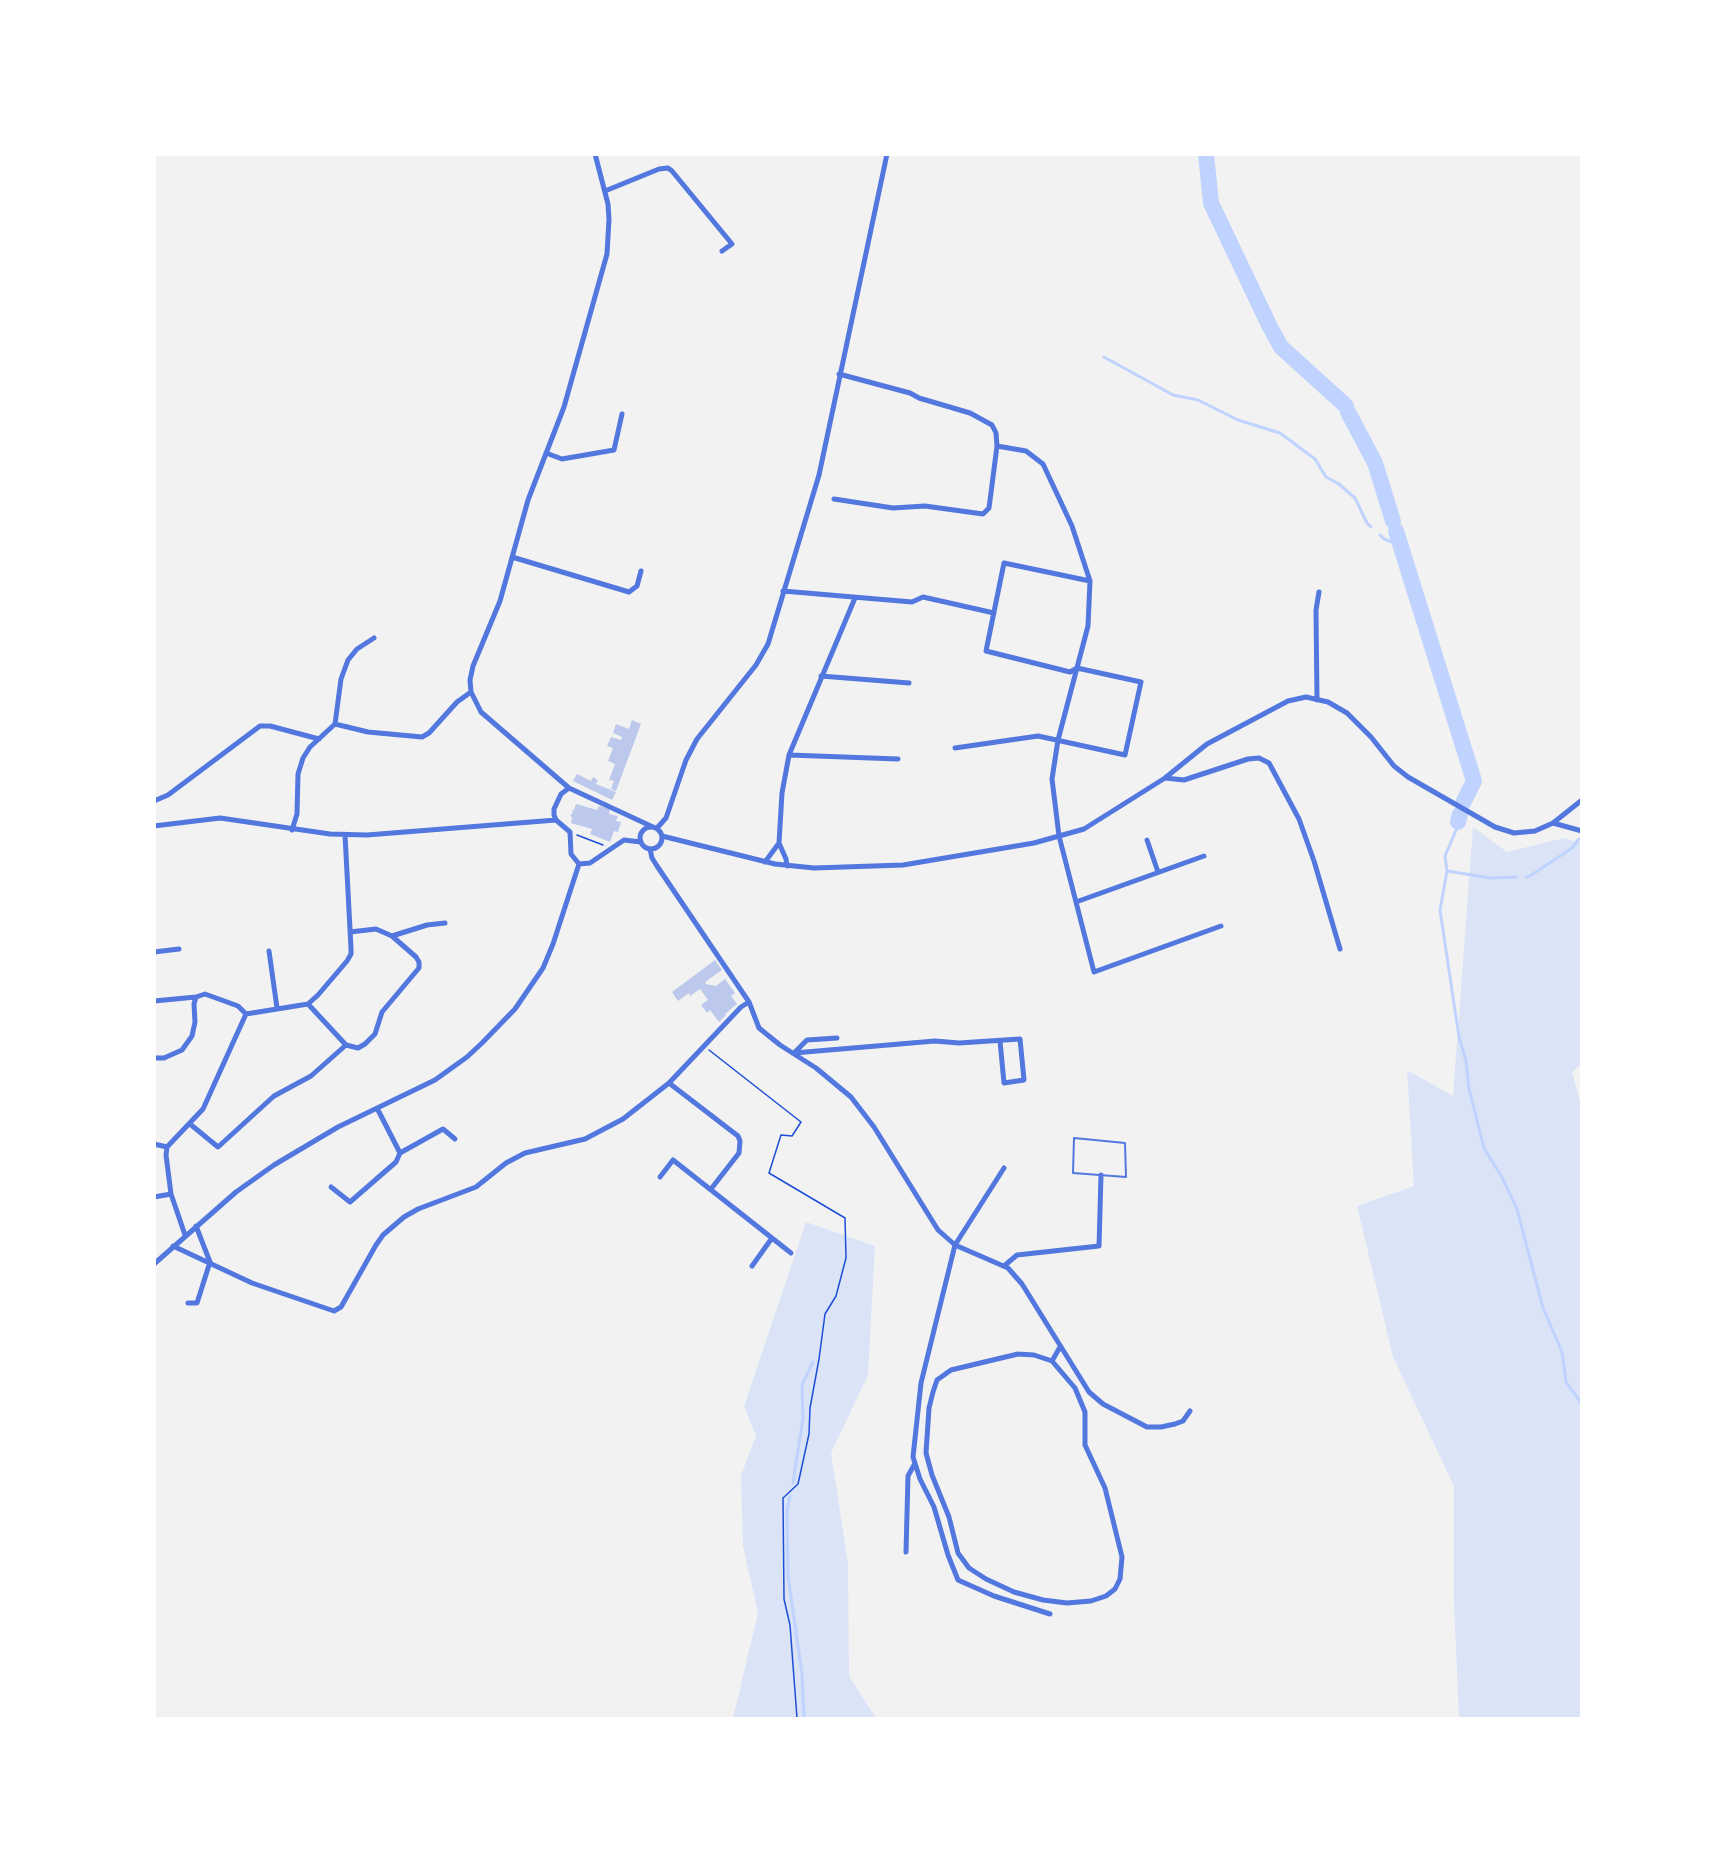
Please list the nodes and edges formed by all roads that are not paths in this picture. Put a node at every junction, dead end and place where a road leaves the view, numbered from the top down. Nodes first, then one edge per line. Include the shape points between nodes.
1 (595, 154) edge
2 (887, 154) edge
3 (605, 191) junction
4 (722, 251) dead end
5 (839, 374) junction
6 (622, 414) dead end
7 (997, 446) junction
8 (546, 453) junction
9 (834, 499) dead end
10 (512, 557) junction
11 (641, 571) dead end
12 (1090, 581) junction
13 (783, 591) junction
14 (1320, 592) dead end
15 (855, 598) junction
16 (994, 613) junction
17 (374, 638) dead end
18 (1077, 668) junction
19 (821, 676) junction
20 (909, 683) dead end
21 (471, 692) junction
22 (1317, 700) junction
23 (334, 724) junction
24 (319, 739) junction
25 (1058, 740) junction
26 (955, 748) dead end
27 (789, 755) junction
28 (898, 759) dead end
29 (1165, 778) junction
30 (569, 788) junction
31 (1581, 800) edge
32 (154, 801) edge
33 (556, 820) junction
34 (1553, 823) junction
35 (154, 826) edge
36 (655, 828) junction
37 (292, 830) junction
38 (1581, 831) edge
39 (345, 835) junction
40 (662, 836) junction
41 (1059, 836) junction
42 (1147, 840) dead end
43 (641, 842) junction
44 (779, 843) junction
45 (650, 849) junction
46 (1204, 856) dead end
47 (765, 862) junction
48 (579, 864) junction
49 (787, 866) junction
50 (1158, 872) junction
51 (1076, 902) junction
52 (445, 923) dead end
53 (1221, 926) dead end
54 (350, 932) junction
55 (392, 936) junction
56 (179, 949) dead end
57 (1340, 949) dead end
58 (269, 951) dead end
59 (154, 952) edge
60 (196, 997) junction
61 (154, 1000) edge
62 (749, 1002) junction
63 (309, 1004) junction
64 (277, 1008) junction
65 (246, 1014) junction
66 (837, 1038) dead end
67 (1000, 1041) junction
68 (346, 1045) junction
69 (794, 1053) junction
70 (154, 1058) edge
71 (669, 1083) junction
72 (377, 1108) junction
73 (190, 1124) junction
74 (454, 1139) dead end
75 (154, 1144) edge
76 (167, 1147) junction
77 (400, 1153) junction
78 (1004, 1168) dead end
79 (1101, 1175) junction
80 (660, 1177) dead end
81 (331, 1187) dead end
82 (711, 1189) junction
83 (171, 1194) junction
84 (154, 1197) edge
85 (196, 1226) junction
86 (185, 1235) junction
87 (772, 1238) junction
88 (955, 1245) junction
89 (173, 1246) junction
90 (791, 1252) dead end
91 (210, 1262) junction
92 (154, 1264) edge
93 (752, 1266) dead end
94 (1004, 1266) junction
95 (188, 1303) dead end
96 (1060, 1347) junction
97 (1052, 1361) junction
98 (1190, 1411) dead end
99 (914, 1465) junction
100 (906, 1552) dead end
101 (1050, 1614) dead end

1 - 3 street
2 - 5 street
3 - 4 street via 668,168 732,244
3 - 8 street via 609,219 607,254 567,398
5 - 7 street via 970,413 992,425
5 - 13 street via 819,475
6 - 8 street via 614,450 562,459
7 - 9 street via 989,508 983,514 925,506 893,508
7 - 12 street via 1026,451 1043,464 1072,526
8 - 10 street
10 - 11 street via 628,592 637,586
10 - 21 street via 500,601 473,666
12 - 16 street via 1004,563
12 - 18 street via 1088,626
13 - 15 street
13 - 36 street via 768,644 698,738 666,818
14 - 22 street via 1316,610
15 - 16 street via 912,602 922,597
15 - 19 street
16 - 18 street via 986,651 1070,672
17 - 23 street via 348,660
18 - 25 street
18 - 25 street via 1141,682 1125,755
19 - 20 street
19 - 27 street
21 - 23 street via 422,737
21 - 30 street via 481,712
22 - 29 street via 1306,697 1288,701 1208,744
22 - 34 street via 1347,713 1408,777 1495,827 1514,833 1535,831
23 - 24 street
24 - 32 street via 260,726 168,795
24 - 37 street via 300,766
25 - 26 street via 1038,736
25 - 41 street via 1052,779
27 - 28 street
27 - 44 street
29 - 41 street via 1084,829
29 - 57 street via 1184,780 1248,759 1259,758 1269,764 1299,819
30 - 33 street via 561,794 554,809
30 - 36 street
31 - 34 street
33 - 39 street
33 - 48 street via 570,832 571,854
34 - 38 street
35 - 37 street via 220,818
36 - 40 street
36 - 43 street via 644,830
37 - 39 street
39 - 54 street
40 - 45 street via 660,845
40 - 47 street
41 - 49 street via 903,865
41 - 51 street
42 - 50 street
43 - 45 street
43 - 48 street via 624,840 590,863
44 - 47 street
44 - 49 street
45 - 62 street via 657,866
46 - 50 street
47 - 49 street
48 - 72 street via 548,958 515,1009 454,1068
50 - 51 street
51 - 53 street via 1094,972
52 - 55 street
54 - 55 street via 376,929
54 - 63 street via 351,954
55 - 68 street via 416,957 419,968 382,1012 375,1034 358,1048
56 - 59 street
58 - 64 street
60 - 61 street
60 - 65 street via 205,994 238,1006
60 - 70 street via 192,1036 182,1050
62 - 69 street via 759,1028
62 - 71 street
63 - 64 street
63 - 68 street
64 - 65 street
65 - 73 street via 203,1109
66 - 69 street via 807,1040
67 - 67 street via 1020,1039 1024,1080 1004,1083
67 - 69 street via 935,1041
68 - 73 street via 310,1076 274,1096 218,1148
69 - 88 street via 851,1097 938,1230
71 - 82 street via 740,1141 739,1153
71 - 91 street via 603,1132 525,1153 476,1187 418,1209 393,1226 376,1245 341,1307 334,1311 252,1283
72 - 77 street
72 - 85 street via 290,1154
73 - 76 street
74 - 77 street via 443,1129
75 - 76 street
76 - 83 street
77 - 81 street via 396,1162 350,1202
78 - 88 street
79 - 79 lane via 1126,1177 1125,1143 1074,1138 1073,1173
79 - 94 street via 1099,1246 1017,1255
80 - 82 street via 672,1160
82 - 87 street
83 - 84 street
83 - 86 street
85 - 86 street
85 - 91 street
86 - 89 street
87 - 90 street
87 - 93 street
88 - 94 street
88 - 99 street via 921,1383
89 - 91 street
89 - 92 street
91 - 95 street via 197,1303
94 - 96 street via 1022,1284
96 - 97 street
96 - 98 street via 1089,1392 1126,1418 1148,1427 1161,1427 1183,1420
97 - 97 street via 1018,1354 951,1370 937,1380 929,1408 926,1452 958,1553 969,1568 1005,1588 1043,1600 1091,1601 1115,1589 1122,1557 1105,1488 1085,1445 1085,1412 1075,1388
99 - 100 street via 908,1476
99 - 101 street via 934,1507 958,1580

